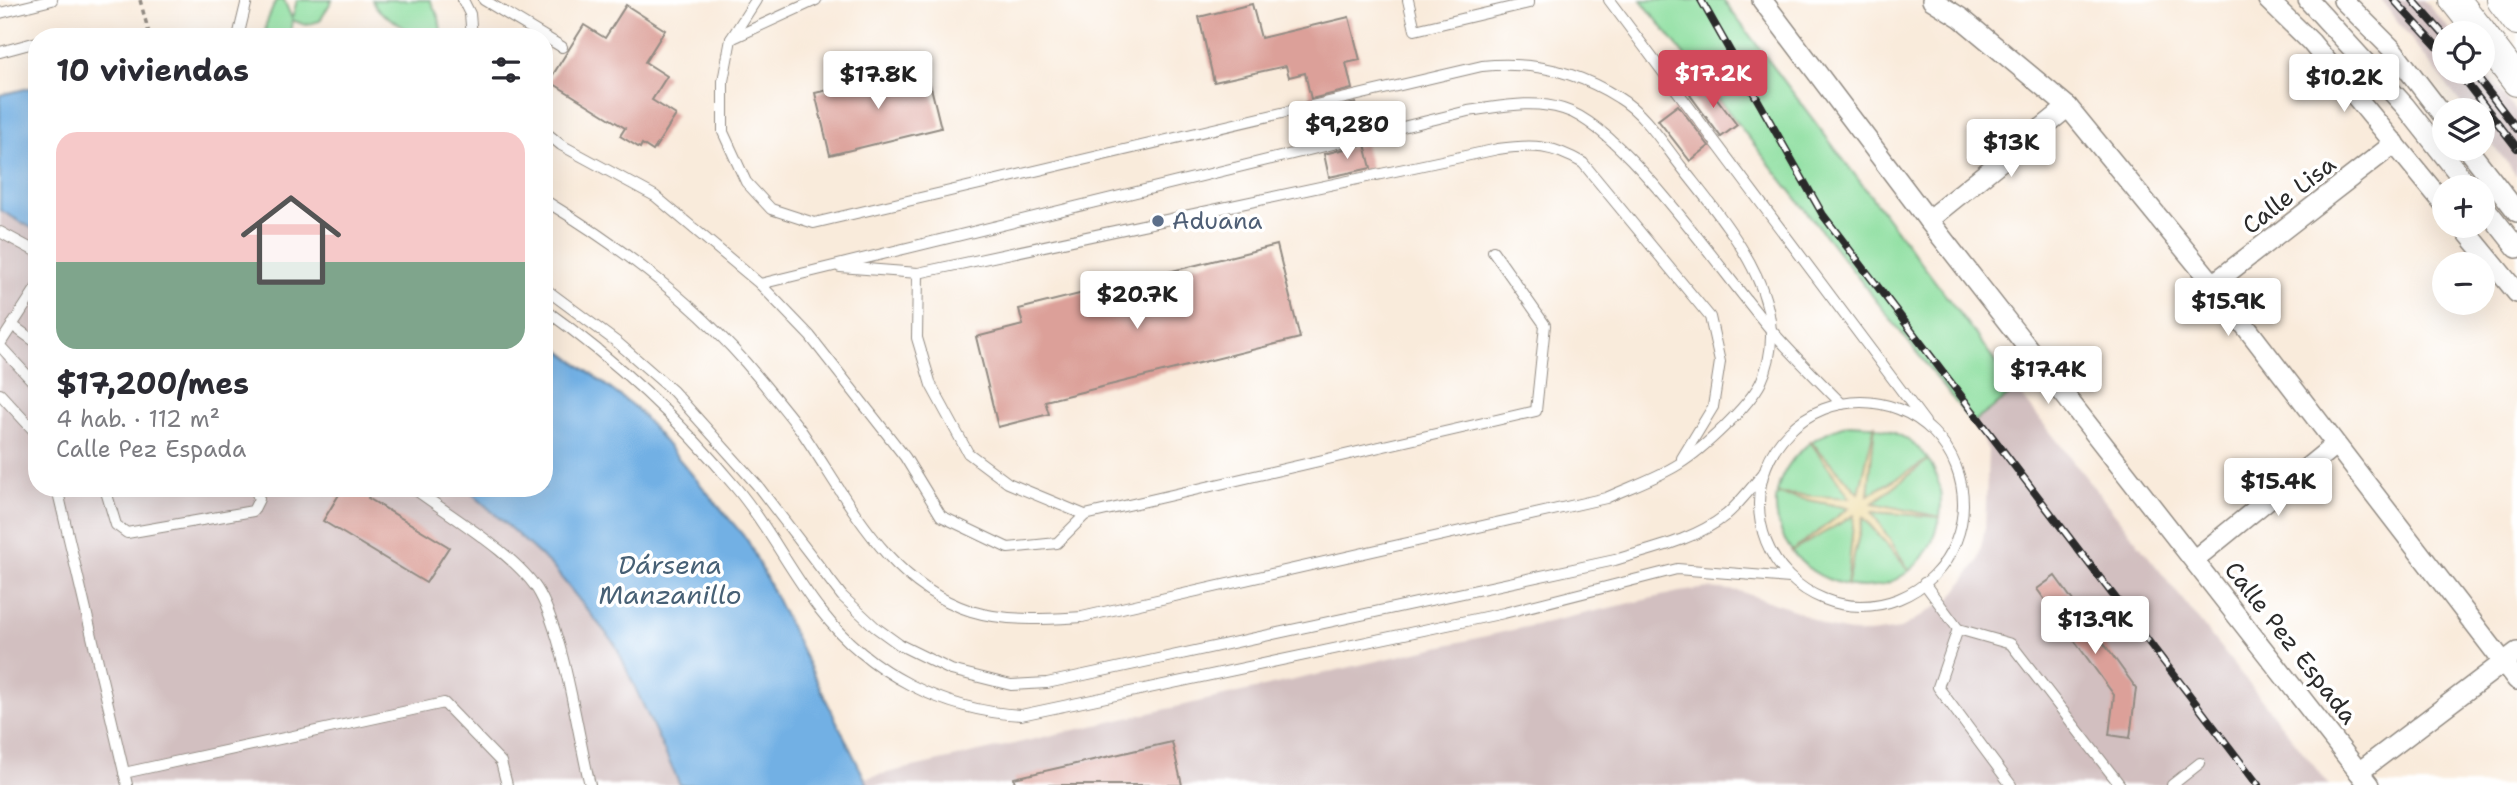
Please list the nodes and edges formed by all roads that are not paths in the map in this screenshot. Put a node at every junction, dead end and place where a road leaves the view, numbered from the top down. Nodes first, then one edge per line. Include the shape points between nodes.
1 (52, 0) edge
2 (247, 0) edge
3 (463, 0) edge
4 (485, 0) edge
5 (756, 0) edge
6 (816, 0) edge
7 (1408, 0) edge
8 (1529, 0) edge
9 (1609, 0) edge
10 (1762, 0) edge
11 (1932, 0) edge
12 (2268, 0) edge
13 (2308, 0) edge
14 (2343, 0) edge
15 (2455, 0) edge
16 (2502, 0) edge
17 (0, 13) edge
18 (2517, 20) edge
19 (2471, 21) edge
20 (240, 28) edge
21 (471, 28) edge
22 (531, 28) edge
23 (731, 39) junction
24 (553, 42) edge
25 (28, 44) edge
26 (562, 47) dead end
27 (0, 52) edge
28 (2495, 52) edge
29 (2517, 80) edge
30 (2432, 101) edge
31 (2068, 107) junction
32 (553, 138) edge
33 (2395, 144) junction
34 (2477, 161) edge
35 (2460, 175) edge
36 (2432, 189) edge
37 (553, 206) edge
38 (2517, 212) edge
39 (1928, 220) junction
40 (2495, 220) edge
41 (0, 232) edge
42 (2472, 238) edge
43 (28, 246) edge
44 (2517, 248) edge
45 (1493, 251) dead end
46 (830, 267) junction
47 (918, 274) junction
48 (760, 284) junction
49 (2213, 284) junction
50 (2517, 293) edge
51 (553, 295) edge
52 (28, 302) edge
53 (553, 316) edge
54 (12, 325) junction
55 (1772, 332) junction
56 (28, 337) edge
57 (0, 345) edge
58 (28, 376) edge
59 (0, 394) edge
60 (1842, 404) junction
61 (28, 424) edge
62 (1930, 428) junction
63 (2335, 445) junction
64 (1679, 464) junction
65 (1763, 474) junction
66 (59, 497) edge
67 (108, 497) edge
68 (258, 497) edge
69 (425, 497) edge
70 (1085, 515) junction
71 (2195, 559) junction
72 (1790, 578) junction
73 (1924, 583) junction
74 (1958, 629) junction
75 (2510, 657) edge
76 (2517, 680) edge
77 (2200, 763) dead end
78 (124, 773) junction
79 (2364, 779) edge
80 (127, 785) edge
81 (507, 785) edge
82 (590, 785) edge
83 (2011, 785) edge
84 (2120, 785) edge
85 (2172, 785) edge

1 - 17 lane
2 - 20 lane
3 - 21 lane
4 - 22 lane
5 - 23 lane
6 - 23 lane
7 - 8 lane via 1415,30
9 - 62 lane
10 - 39 street, Calle Pez Espada
11 - 31 street via 1961,18
12 - 33 street via 2311,42
13 - 35 street via 2405,106
14 - 30 street via 2392,49
15 - 19 main road
16 - 18 main road
23 - 55 lane via 723,81 723,132 746,181 771,209 814,223 1482,66 1514,63 1544,67 1620,99 1647,123 1728,226 1759,280
24 - 26 lane
25 - 27 lane
28 - 29 main road
31 - 39 street
31 - 49 street
32 - 48 lane via 655,196
33 - 36 street
33 - 49 street, Calle Lisa
34 - 38 street
37 - 64 lane via 672,290 745,362 799,429 882,550 921,587 971,611 1026,620 1082,617 1606,498
39 - 71 street, Calle Pez Espada
40 - 44 street
41 - 43 lane
42 - 50 street
45 - 70 lane via 1545,325 1536,411
46 - 47 lane
46 - 48 lane
46 - 55 lane via 1468,111 1532,103 1564,109 1589,122 1638,165
47 - 64 lane via 1498,149 1529,145 1559,149 1583,163 1710,317 1720,362 1713,407
47 - 70 lane via 917,338 931,385 968,453 1008,483
48 - 70 lane via 810,336 905,457 941,516 1008,548 1057,543
49 - 63 street
51 - 65 lane via 673,391 757,485 856,612 900,645 939,664 1012,685 1047,683 1615,560 1702,530 1726,515
52 - 54 lane
53 - 72 lane via 633,377 687,431 739,491 819,610 840,633 890,674 972,709 1021,715 1504,613 1677,569
54 - 56 lane
54 - 57 lane
55 - 60 lane
55 - 64 lane via 1761,382 1729,422
57 - 58 lane
59 - 61 lane
60 - 62 lane via 1873,403 1903,411
60 - 65 lane via 1815,412 1792,428 1774,449
62 - 73 lane via 1950,453 1961,483 1963,515 1954,546 1937,573
63 - 71 street
63 - 75 street
65 - 72 lane via 1758,502 1761,530 1772,556
66 - 78 lane
67 - 68 lane via 116,525 127,533 253,511
69 - 82 lane via 514,563 539,593 556,637
71 - 79 street, Calle Pez Espada
72 - 73 lane via 1817,596 1849,606 1881,604
73 - 74 lane
74 - 83 lane via 1938,687
74 - 84 lane via 2011,643
75 - 76 street
75 - 79 street
77 - 85 lane
78 - 80 lane
78 - 81 lane via 444,703 502,762

